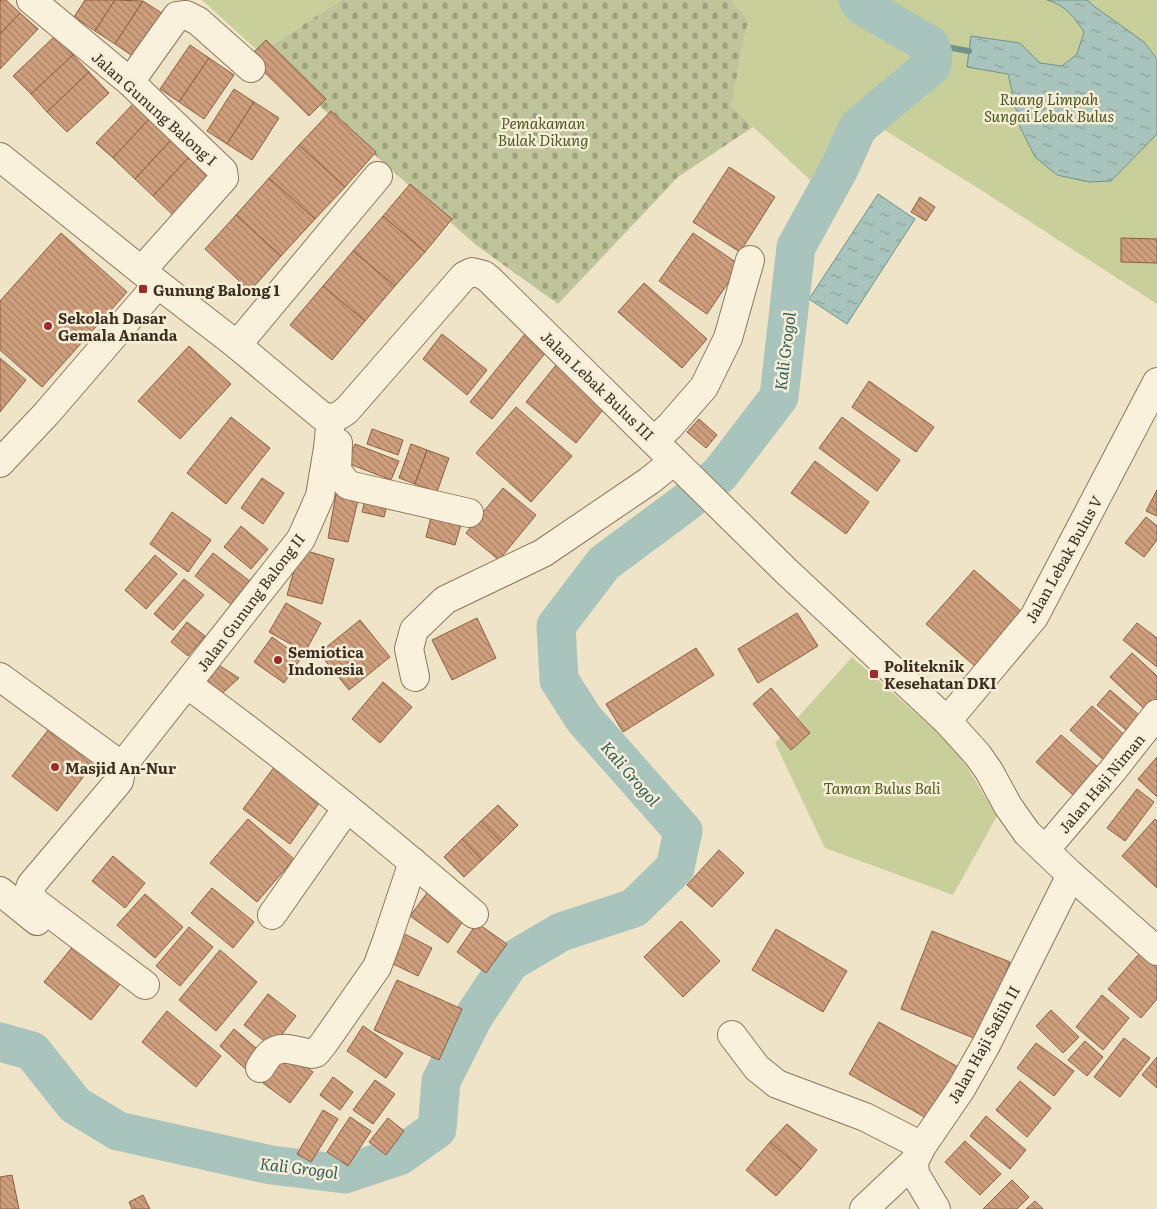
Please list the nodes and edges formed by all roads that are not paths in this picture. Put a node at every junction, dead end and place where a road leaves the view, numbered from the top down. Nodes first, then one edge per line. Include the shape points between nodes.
1 (31, 0) edge
2 (251, 68) dead end
3 (130, 82) junction
4 (0, 157) edge
5 (378, 176) dead end
6 (750, 260) dead end
7 (150, 277) junction
8 (237, 345) junction
9 (1157, 382) edge
10 (335, 417) junction
11 (654, 441) junction
12 (0, 463) edge
13 (680, 466) junction
14 (469, 513) dead end
15 (0, 677) edge
16 (415, 677) dead end
17 (187, 684) junction
18 (1157, 714) edge
19 (947, 721) junction
20 (122, 766) junction
21 (347, 808) junction
22 (1045, 850) junction
23 (413, 862) junction
24 (1071, 875) junction
25 (0, 891) edge
26 (474, 914) dead end
27 (272, 915) dead end
28 (38, 921) dead end
29 (1157, 950) edge
30 (145, 985) dead end
31 (732, 1035) dead end
32 (260, 1068) dead end
33 (918, 1154) junction
34 (864, 1209) edge
35 (936, 1209) edge

1 - 3 street, Jalan Gunung Balong I
2 - 3 street via 198,21 186,15 177,16
3 - 7 street, Jalan Gunung Balong I via 223,170 224,178
4 - 7 street
5 - 8 street
6 - 11 street via 728,338 704,387
7 - 8 street
7 - 12 street, Jalan Gunung Balong I via 47,413
8 - 10 street via 322,416
9 - 19 street, Jalan Lebak Bulus V via 1034,617
10 - 11 street, Jalan Lebak Bulus III via 347,410 464,276 472,272 490,280
10 - 14 street via 337,471 348,485
10 - 17 street, Jalan Gunung Balong II via 320,496 301,539
11 - 13 street, Jalan Lebak Bulus III
13 - 16 street via 649,480 543,553 445,600 414,630 409,649
13 - 19 street, Jalan Lebak Bulus III via 793,578
15 - 20 street
17 - 20 street, Jalan Gunung Balong II
17 - 21 street
18 - 22 street, Jalan Haji Niman
19 - 22 street, Jalan Lebak Bulus III via 989,771 1027,834
20 - 30 street, Jalan Gunung Balong II via 119,781 29,891 35,902
21 - 23 street
21 - 27 street
22 - 24 street, Jalan Lebak Bulus III
23 - 26 street
23 - 32 street via 376,967 324,1043 312,1054 277,1049
24 - 29 street, Jalan Lebak Bulus III
24 - 33 street, Jalan Haji Safiih II via 986,1044
25 - 28 street
31 - 33 street via 757,1068 777,1084 865,1117
33 - 34 street, Jalan Haji Safiih II
33 - 35 street via 915,1174

